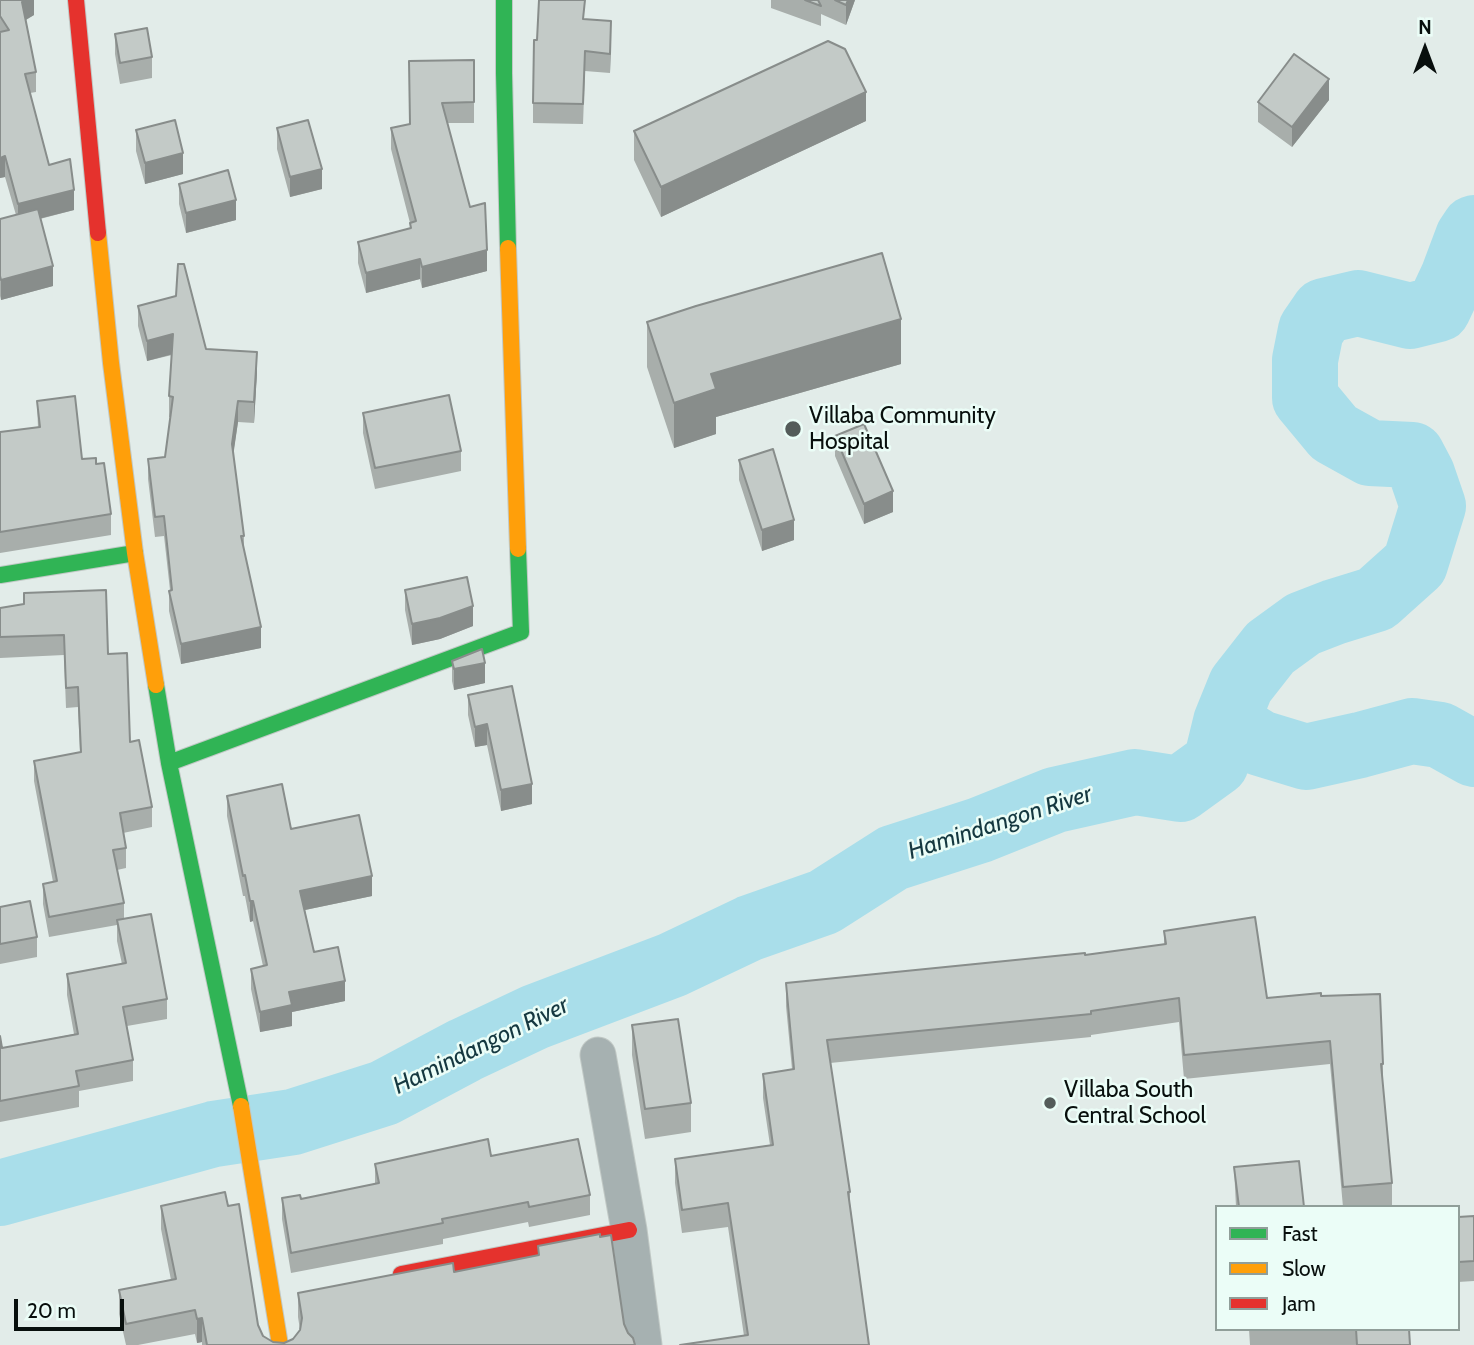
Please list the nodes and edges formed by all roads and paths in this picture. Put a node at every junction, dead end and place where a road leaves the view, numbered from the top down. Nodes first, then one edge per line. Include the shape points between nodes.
1 (76, 0) edge
2 (504, 0) edge
3 (135, 553) junction
4 (0, 575) edge
5 (169, 763) junction
6 (598, 1055) dead end
7 (629, 1230) junction
8 (383, 1278) edge
9 (280, 1345) edge
10 (644, 1345) edge

1 - 3 street via 111,363
2 - 5 street via 521,632
3 - 4 street
3 - 5 street
5 - 9 street via 280,1297
6 - 7 street
7 - 8 street
7 - 10 street

